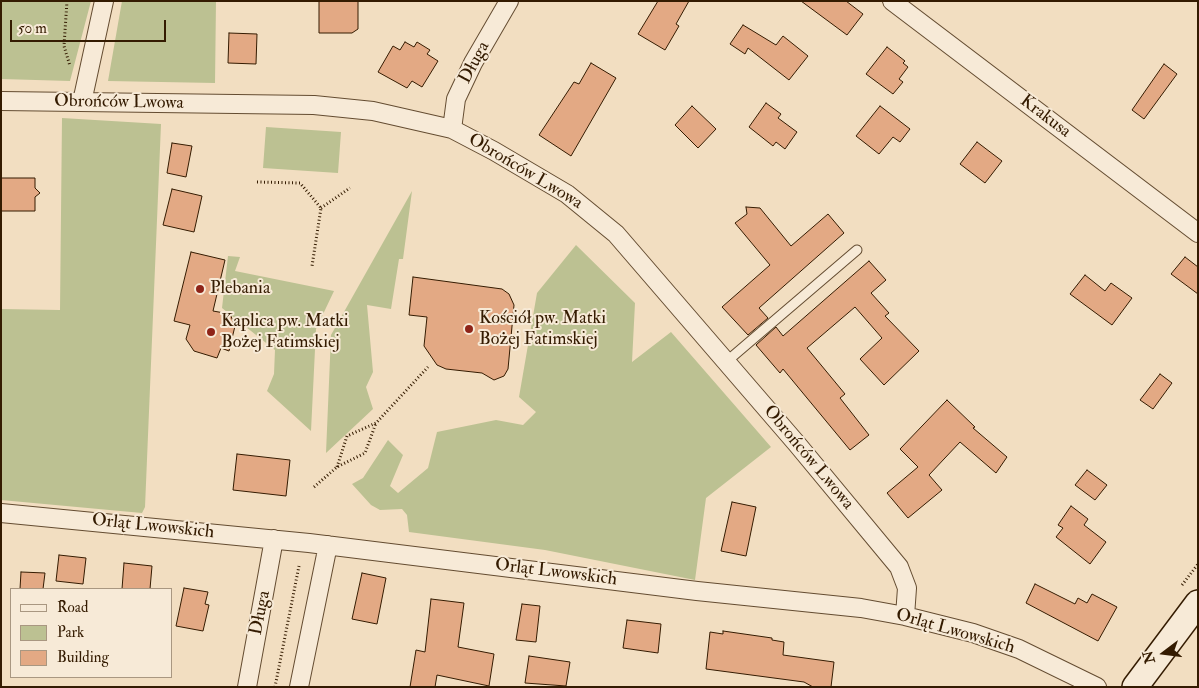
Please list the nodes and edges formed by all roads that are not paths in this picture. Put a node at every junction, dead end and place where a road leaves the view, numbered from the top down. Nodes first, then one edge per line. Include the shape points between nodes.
1 (104, 1) edge
2 (509, 1) edge
3 (892, 1) edge
4 (1, 101) edge
5 (82, 102) junction
6 (452, 129) junction
7 (1198, 233) edge
8 (857, 250) dead end
9 (726, 362) junction
10 (1, 513) edge
11 (274, 539) junction
12 (328, 545) junction
13 (1198, 603) edge
14 (904, 616) junction
15 (247, 687) edge
16 (299, 687) edge
17 (1097, 687) edge
18 (1135, 687) edge

1 - 5 street
2 - 6 street, Długa via 456,99
3 - 7 street, Krakusa
4 - 5 street, Obrońców Lwowa
5 - 6 street, Obrońców Lwowa via 314,105 373,111
6 - 9 street, Obrońców Lwowa via 567,194 616,234
8 - 9 lane
9 - 14 street, Obrońców Lwowa via 899,567 907,588
10 - 11 street, Orląt Lwowskich
11 - 12 street, Orląt Lwowskich
11 - 15 street, Długa
12 - 14 street, Orląt Lwowskich via 862,608
12 - 16 street
13 - 18 main road
14 - 17 street, Orląt Lwowskich via 973,633 1018,649

